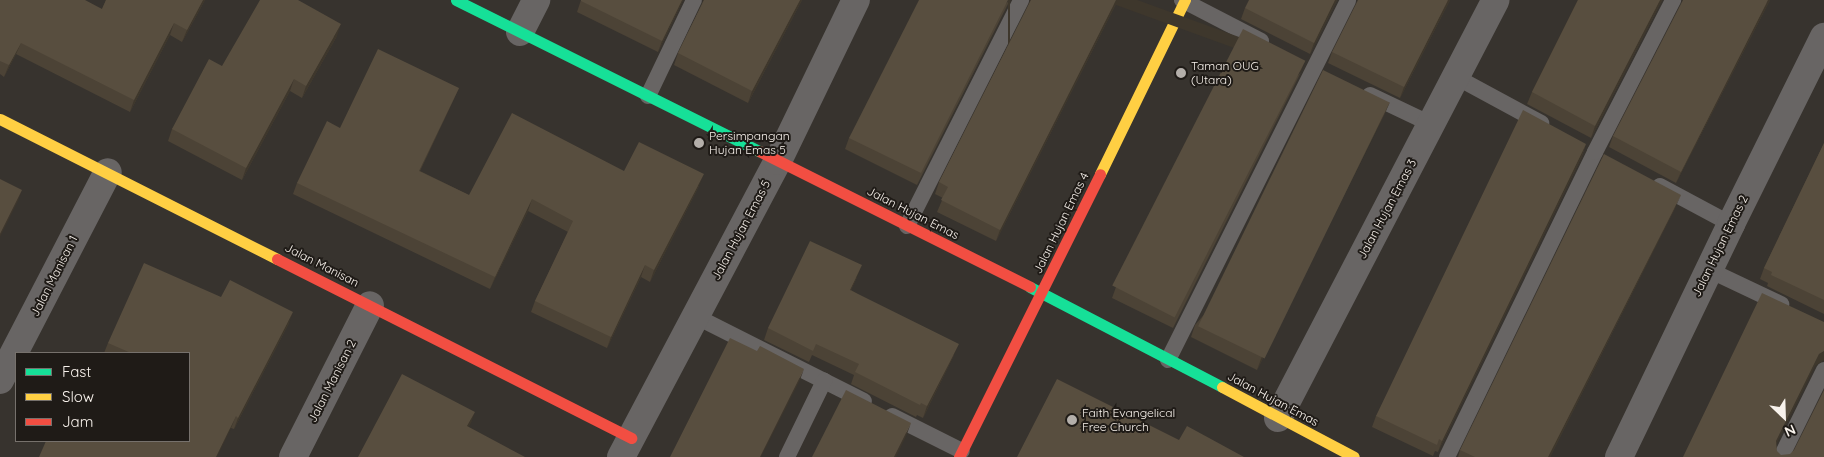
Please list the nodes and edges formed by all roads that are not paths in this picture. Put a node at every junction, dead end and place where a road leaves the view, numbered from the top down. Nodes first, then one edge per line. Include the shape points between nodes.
1 (456, 0) edge
2 (536, 0) edge
3 (694, 0) edge
4 (856, 0) edge
5 (1021, 0) edge
6 (1184, 0) edge
7 (1348, 0) edge
8 (1496, 0) edge
9 (1673, 0) edge
10 (520, 32) junction
11 (1824, 37) edge
12 (1280, 50) edge
13 (1297, 60) edge
14 (1314, 68) junction
15 (1332, 77) edge
16 (1456, 77) junction
17 (1359, 90) edge
18 (648, 96) junction
19 (0, 119) edge
20 (1431, 124) junction
21 (1552, 128) edge
22 (1578, 142) edge
23 (1595, 152) junction
24 (778, 160) junction
25 (1612, 161) edge
26 (108, 172) junction
27 (1646, 179) edge
28 (1731, 224) junction
29 (907, 226) junction
30 (1709, 270) junction
31 (1042, 293) junction
32 (370, 305) junction
33 (1797, 312) edge
34 (695, 316) junction
35 (1168, 360) junction
36 (1824, 370) edge
37 (0, 380) edge
38 (824, 381) junction
39 (1278, 418) junction
40 (626, 447) edge
41 (960, 454) edge
42 (293, 457) edge
43 (787, 457) edge
44 (1354, 457) edge
45 (1447, 457) edge
46 (1619, 457) edge
47 (1781, 457) edge

1 - 10 street, Jalan Hujan Emas
2 - 10 street
3 - 18 lane
4 - 24 street, Jalan Hujan Emas 5
5 - 29 lane
6 - 12 lane
6 - 31 street, Jalan Hujan Emas 4
7 - 14 lane
8 - 16 street, Jalan Hujan Emas 3
9 - 23 lane
10 - 18 street, Jalan Hujan Emas
11 - 28 street, Jalan Hujan Emas 2
13 - 14 lane
14 - 15 lane
14 - 35 lane
16 - 20 street, Jalan Hujan Emas 3
16 - 21 lane
17 - 20 lane
18 - 24 street, Jalan Hujan Emas
19 - 26 street, Jalan Manisan
20 - 39 street, Jalan Hujan Emas 3
22 - 23 lane
23 - 25 lane
23 - 45 lane
24 - 29 street, Jalan Hujan Emas
24 - 34 street, Jalan Hujan Emas 5
26 - 32 street, Jalan Manisan
26 - 37 street, Jalan Manisan 1
27 - 28 lane
28 - 30 street, Jalan Hujan Emas 2
29 - 31 street, Jalan Hujan Emas
30 - 33 lane
30 - 46 street, Jalan Hujan Emas 2
31 - 35 street, Jalan Hujan Emas
31 - 41 street, Jalan Hujan Emas 4
32 - 40 street, Jalan Manisan
32 - 42 street, Jalan Manisan 2
34 - 38 lane
34 - 40 street, Jalan Hujan Emas 5
35 - 39 street, Jalan Hujan Emas
36 - 47 lane
38 - 41 lane
38 - 43 lane
39 - 44 street, Jalan Hujan Emas

